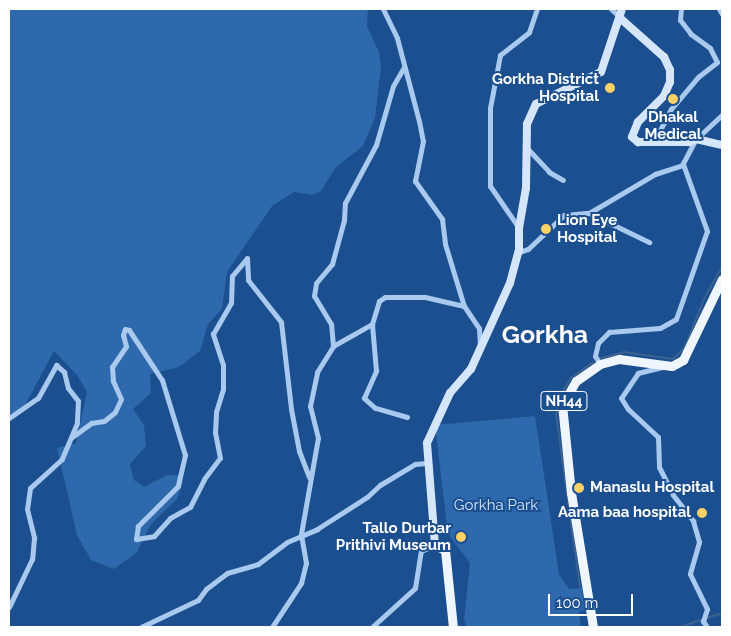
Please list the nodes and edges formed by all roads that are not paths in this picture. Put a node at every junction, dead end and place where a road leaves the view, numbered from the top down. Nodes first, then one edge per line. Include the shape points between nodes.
1 (383, 9) edge
2 (537, 9) edge
3 (611, 9) edge
4 (622, 9) edge
5 (681, 9) edge
6 (719, 9) edge
7 (722, 14) edge
8 (620, 18) junction
9 (404, 67) junction
10 (722, 115) edge
11 (696, 139) junction
12 (655, 140) junction
13 (525, 143) junction
14 (722, 145) edge
15 (683, 164) junction
16 (563, 180) dead end
17 (589, 213) junction
18 (519, 228) junction
19 (649, 242) dead end
20 (519, 252) junction
21 (722, 279) edge
22 (464, 306) junction
23 (372, 324) junction
24 (332, 346) junction
25 (480, 346) junction
26 (600, 364) junction
27 (664, 366) junction
28 (407, 417) dead end
29 (9, 418) edge
30 (72, 437) junction
31 (426, 463) junction
32 (309, 477) junction
33 (301, 534) junction
34 (435, 545) junction
35 (9, 594) edge
36 (14, 599) junction
37 (9, 607) edge
38 (141, 627) edge
39 (272, 627) edge
40 (372, 627) edge
41 (453, 627) edge
42 (593, 627) edge
43 (707, 627) edge

1 - 9 street via 397,38
2 - 18 street via 529,32 500,55 490,108 490,186
3 - 8 street
4 - 8 street
5 - 12 street via 680,20 691,34 710,48 717,62 698,77 672,109
6 - 7 street
8 - 12 street via 664,57 670,70 670,82 664,96 638,122 632,137 638,142
8 - 13 street via 600,72 536,104 527,124
9 - 22 street via 422,141 414,181 442,219 445,244
9 - 24 street via 393,86 376,145 345,203 344,220 332,264 316,283 314,296 331,324
10 - 11 street
11 - 12 street via 690,142
11 - 14 street
11 - 15 street
13 - 16 street via 531,155
13 - 18 street via 526,188
15 - 17 street via 655,174
15 - 26 street via 708,231 676,319 660,328 609,332 598,343 594,356
17 - 19 street
17 - 20 street via 564,216 528,249
18 - 20 street
20 - 25 street via 499,311
21 - 27 main road via 683,360
22 - 23 street via 425,297 384,298 379,301
22 - 25 street via 480,328
23 - 24 street via 360,334
23 - 28 street via 376,371 364,398 375,408
24 - 32 street via 317,372 310,406 319,431
25 - 31 street via 471,369 454,386 437,420 427,443
26 - 27 main road, NH44 via 630,359
26 - 42 main road, NH44 via 576,381 562,409 571,494
27 - 43 street via 638,373 621,398 658,437 659,467 673,495 693,521 699,542 690,574 707,608 704,618
29 - 30 street via 38,398 56,365 64,372 68,388 78,401
30 - 32 street via 91,423 104,421 115,412 121,399 113,381 112,367 126,346 123,335 125,330 129,330 162,380 186,455 178,486 138,526 134,533 136,539 154,536 170,518 190,507 204,479 220,458 215,433 216,412 223,390 223,365 213,334 231,303 232,276 247,258 248,280 281,322 291,409 299,451
30 - 36 street via 62,459 30,488 28,509 34,538 32,559
31 - 33 street via 416,464 317,529
31 - 34 street
32 - 33 street
33 - 38 street via 258,564 227,574 206,589 198,600
33 - 39 street via 306,563 300,583
34 - 40 street via 421,551 415,588
34 - 41 main road via 445,550
35 - 36 street
36 - 37 street

